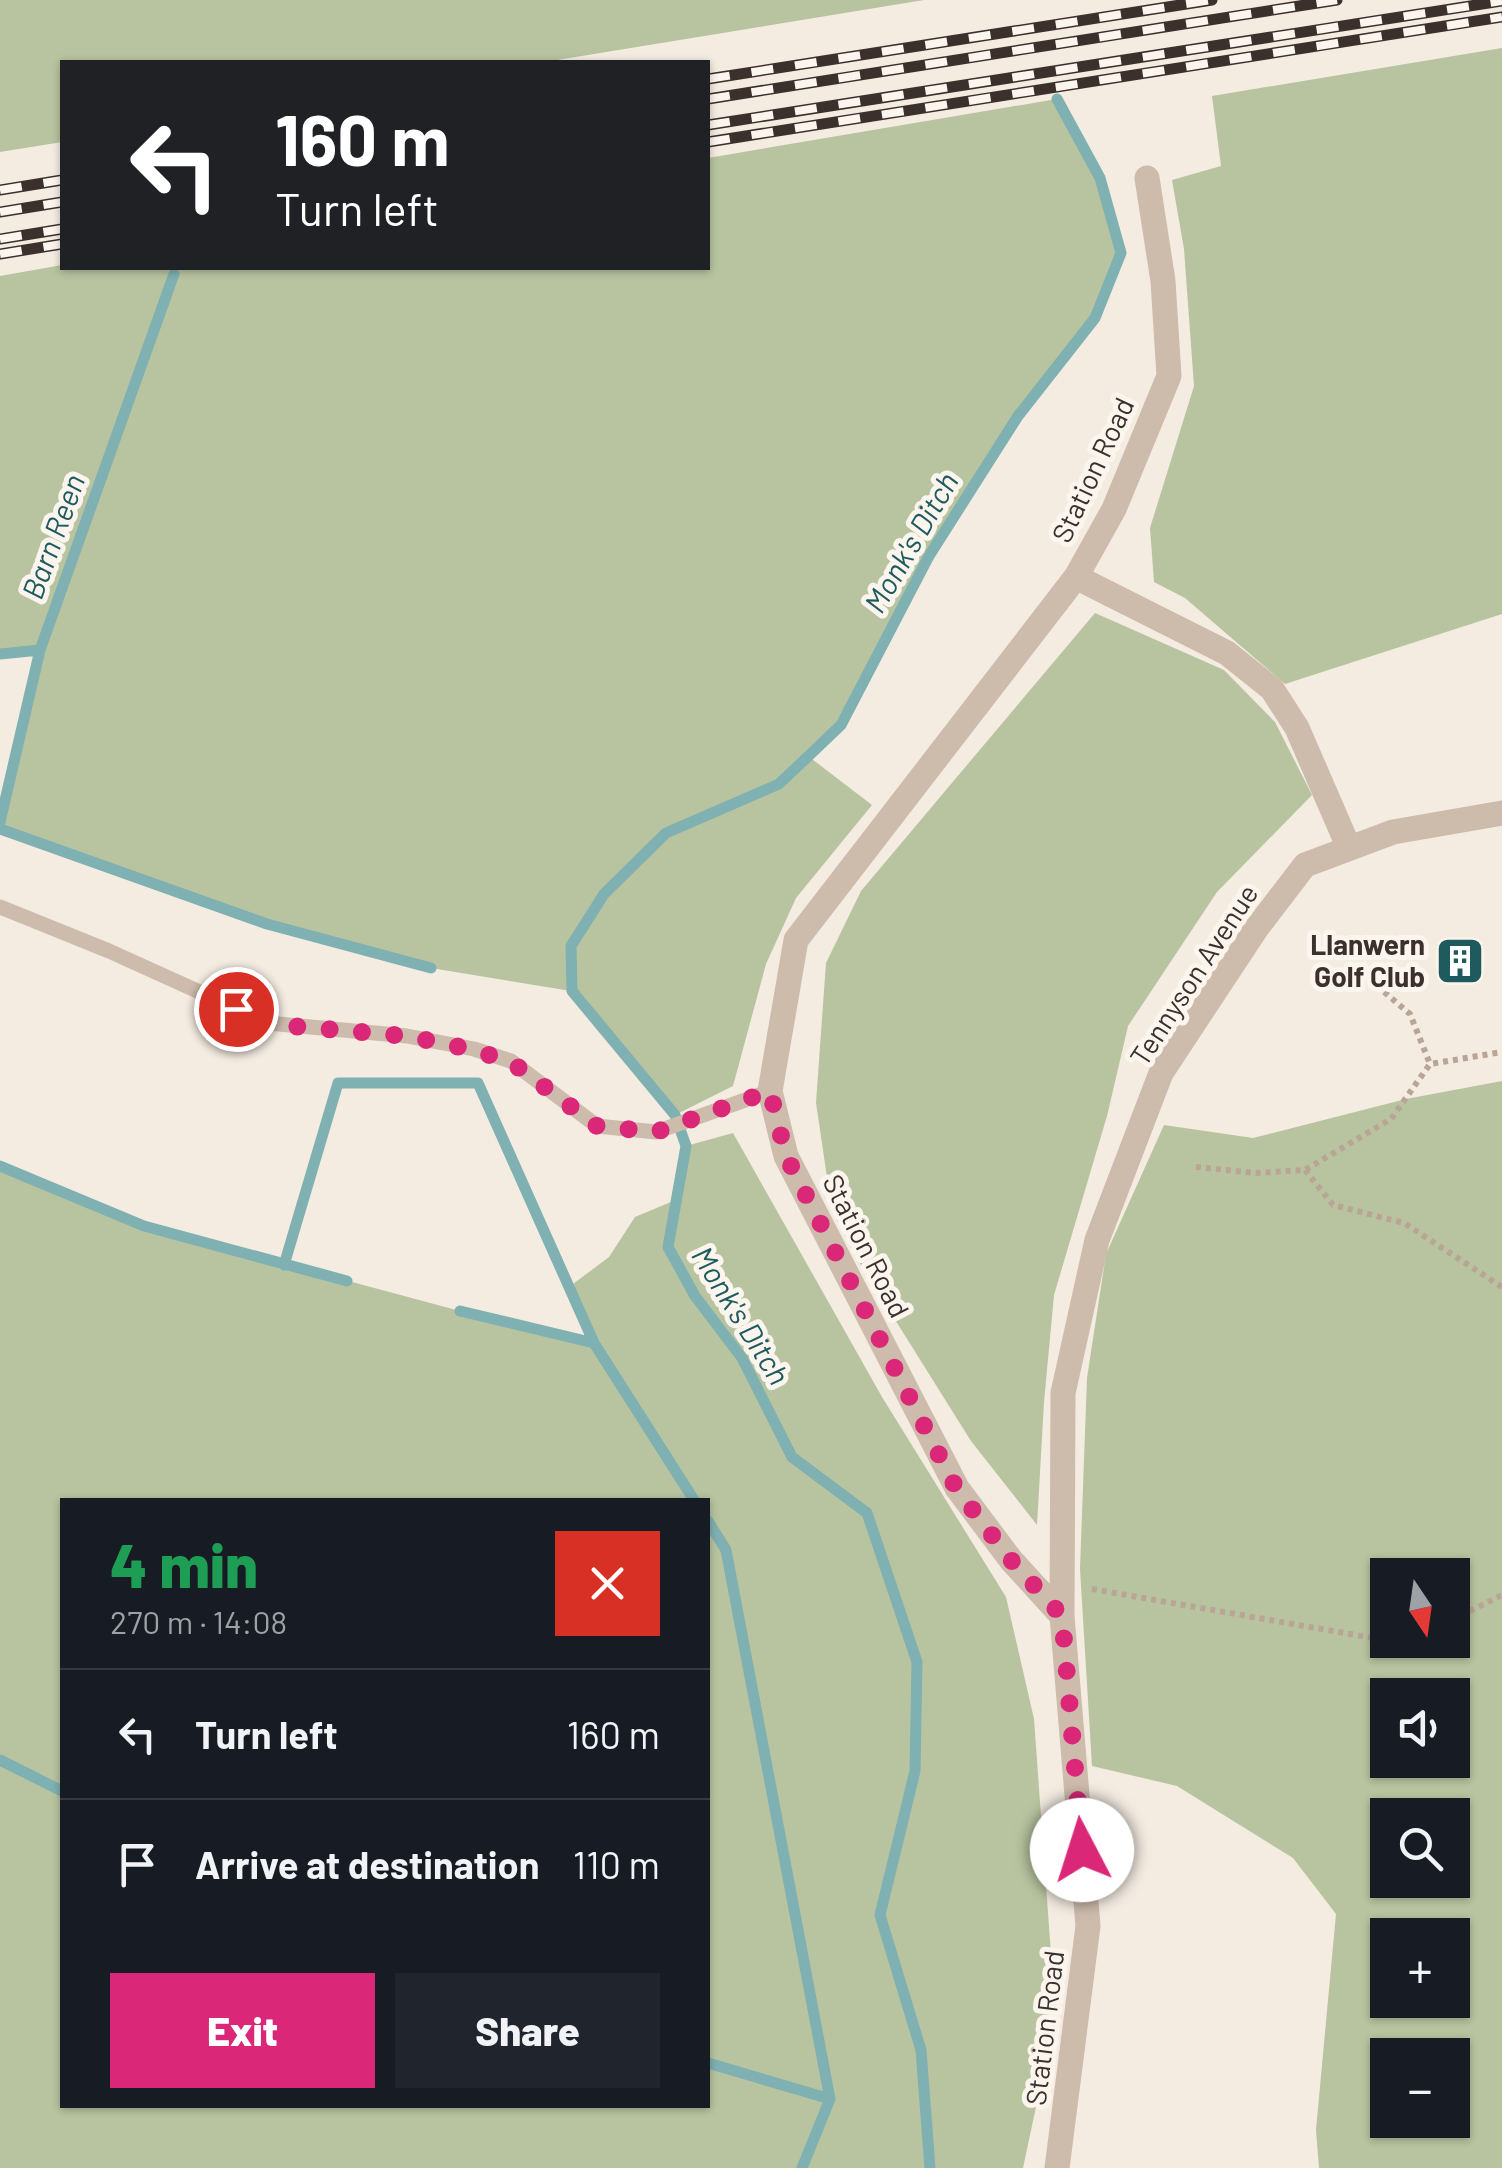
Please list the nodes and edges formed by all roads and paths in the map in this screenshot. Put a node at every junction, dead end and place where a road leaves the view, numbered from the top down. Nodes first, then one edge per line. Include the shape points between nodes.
1 (1147, 178) dead end
2 (1076, 577) junction
3 (1502, 813) edge
4 (1348, 848) junction
5 (0, 907) edge
6 (1370, 979) dead end
7 (1502, 1052) edge
8 (1430, 1064) junction
9 (770, 1091) junction
10 (1196, 1167) dead end
11 (1304, 1170) junction
12 (1502, 1287) edge
13 (1061, 1584) junction
14 (1502, 1595) edge
15 (1470, 1611) edge
16 (1062, 1616) junction
17 (1370, 1638) edge
18 (1057, 2168) edge

1 - 2 street, Station Road via 1168,376 1114,509
2 - 4 street via 1227,654 1272,690 1297,728
2 - 9 street, Station Road via 796,940
3 - 4 street, Tennyson Avenue via 1393,832
4 - 13 street, Tennyson Avenue via 1305,865 1155,1088 1096,1240 1062,1393
5 - 9 lane via 268,1024 407,1036 511,1062 597,1126 656,1132
6 - 8 path via 1410,1014
7 - 8 path
8 - 11 path via 1391,1119
9 - 16 street, Station Road via 786,1156 956,1488
10 - 11 path via 1256,1174
11 - 12 path via 1333,1205 1404,1223
13 - 16 street, Tennyson Avenue
13 - 17 path
14 - 15 path
16 - 18 street, Station Road via 1088,1926

